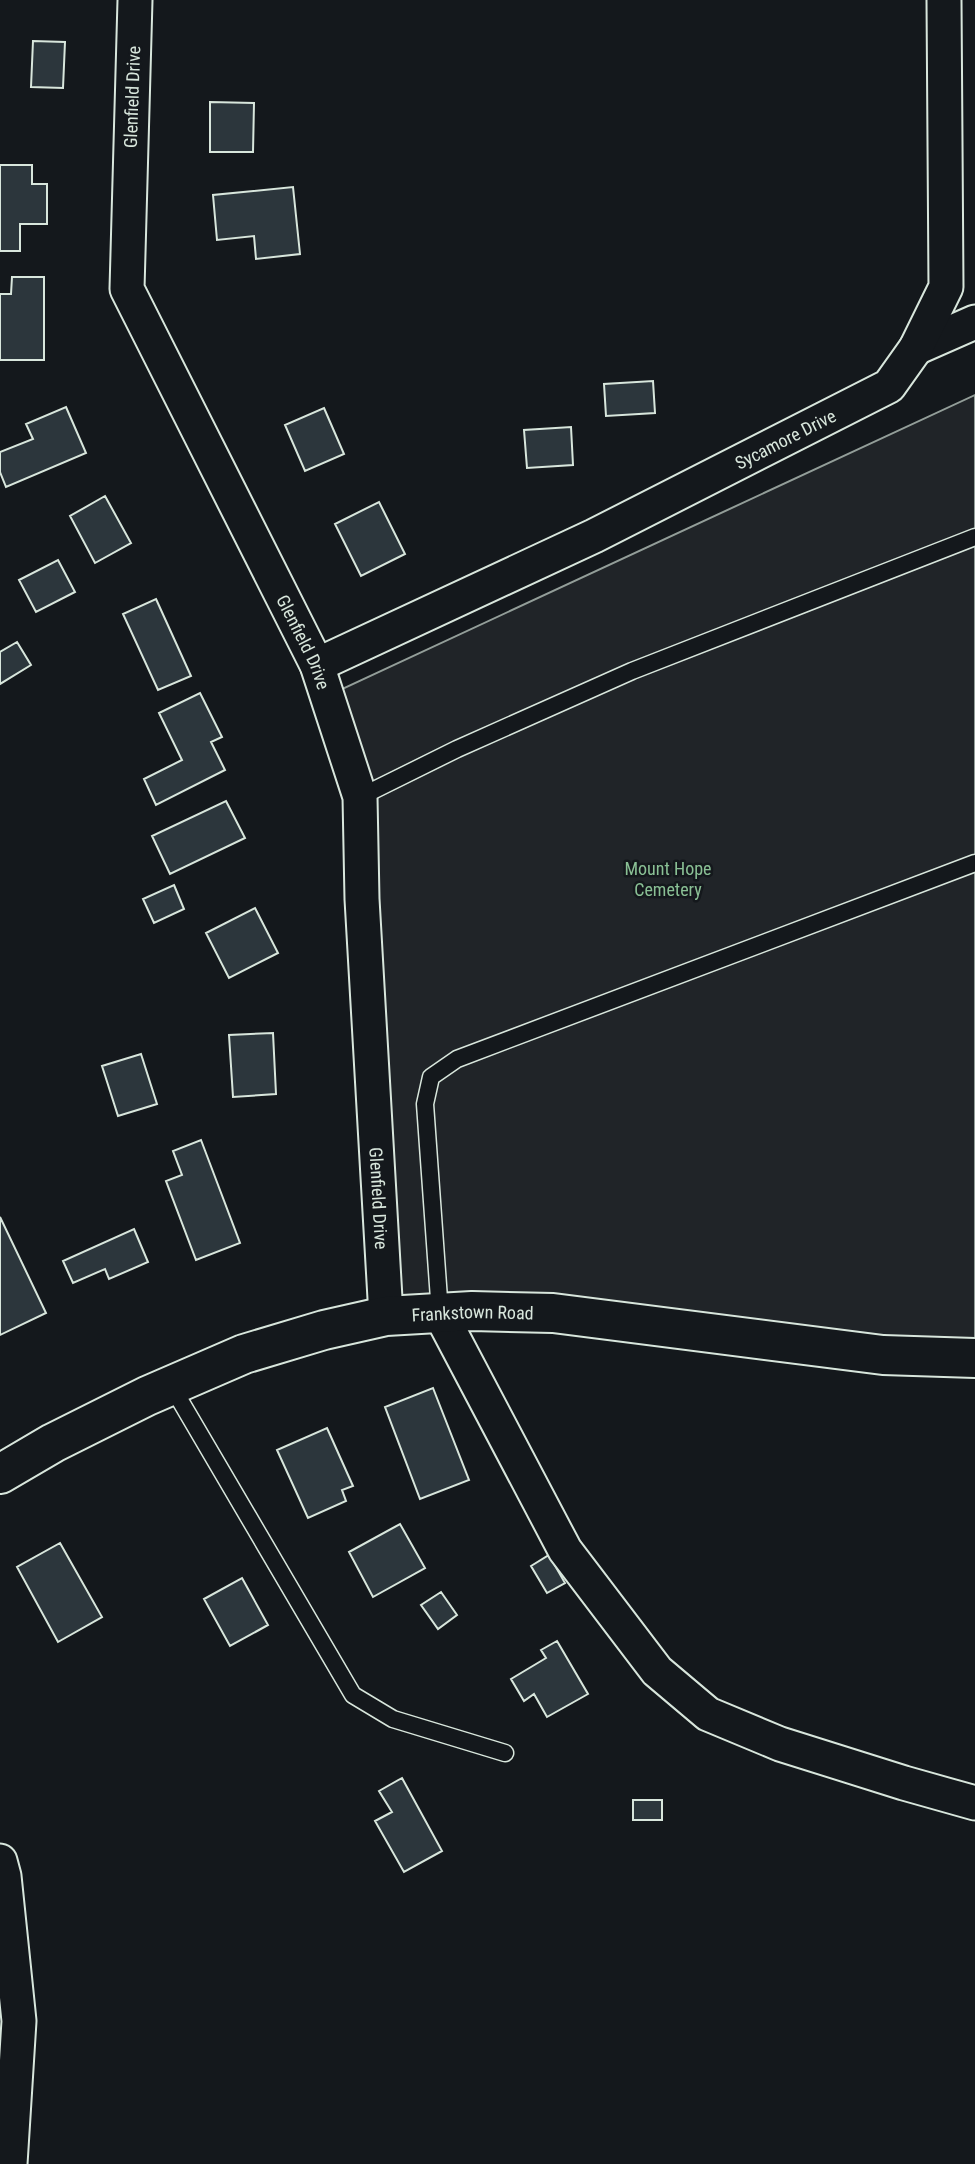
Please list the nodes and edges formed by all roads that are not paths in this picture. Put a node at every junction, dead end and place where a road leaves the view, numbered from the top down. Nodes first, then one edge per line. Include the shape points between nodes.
1 (135, 0) edge
2 (944, 0) edge
3 (975, 322) edge
4 (916, 348) junction
5 (975, 537) edge
6 (317, 665) junction
7 (360, 797) junction
8 (975, 863) edge
9 (440, 1313) junction
10 (386, 1316) junction
11 (975, 1358) edge
12 (171, 1385) junction
13 (0, 1474) edge
14 (505, 1753) dead end
15 (975, 1803) edge
16 (0, 1861) edge
17 (10, 2164) edge

1 - 6 street, Glenfield Drive via 127,289
2 - 4 street, Sycamore Drive via 946,287
3 - 4 street
4 - 6 street, Sycamore Drive via 889,386 594,536
5 - 7 lane via 632,671
6 - 7 street, Glenfield Drive
7 - 10 street, Glenfield Drive via 362,913
8 - 9 lane via 457,1059 431,1077 425,1104
9 - 10 main road, Frankstown Road
9 - 11 main road, Frankstown Road via 553,1313 883,1355
9 - 15 street via 565,1550 657,1671 708,1714 768,1739
10 - 12 main road, Frankstown Road via 244,1354
12 - 13 main road, Frankstown Road
12 - 14 lane via 353,1695 393,1719
16 - 17 street via 19,2021

